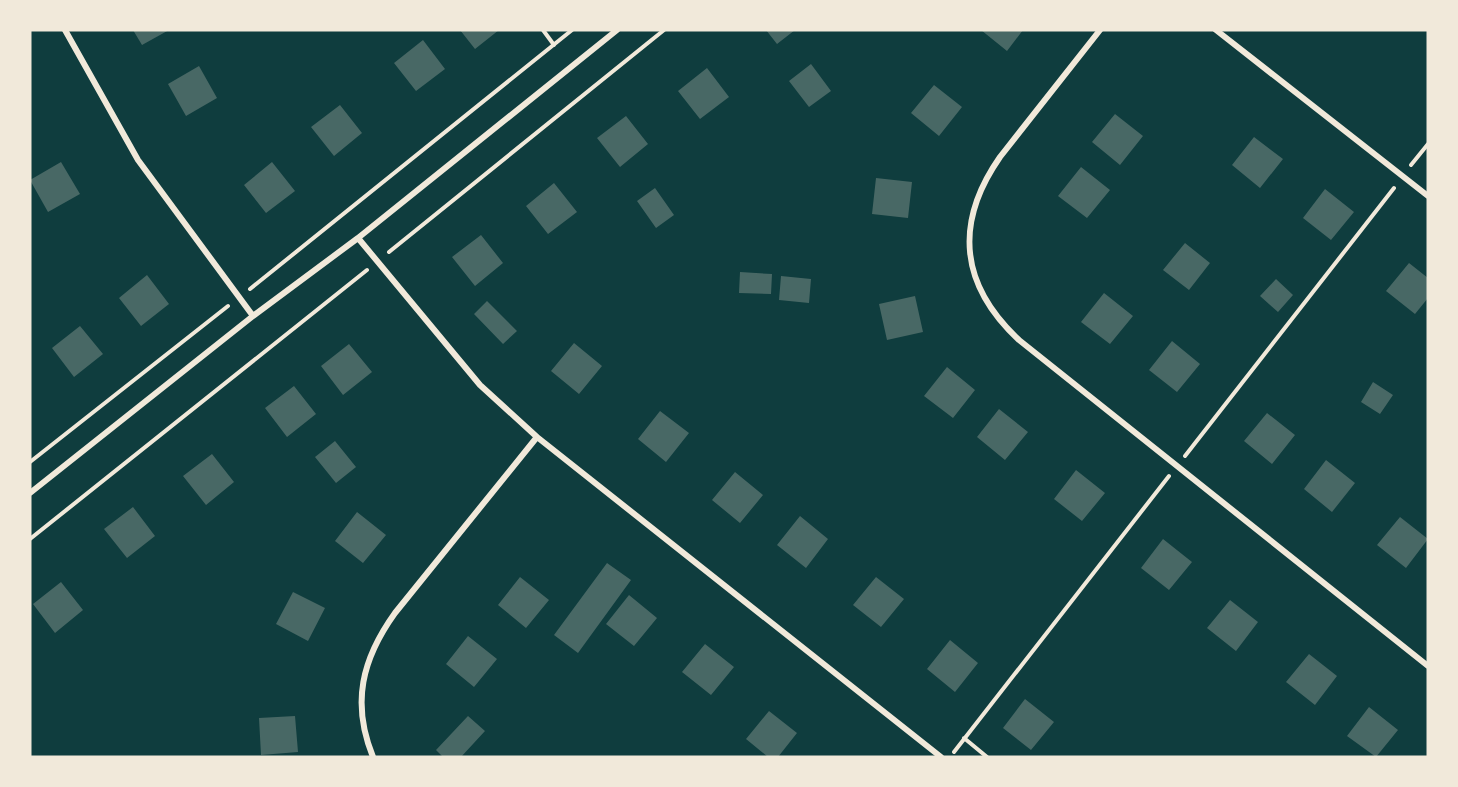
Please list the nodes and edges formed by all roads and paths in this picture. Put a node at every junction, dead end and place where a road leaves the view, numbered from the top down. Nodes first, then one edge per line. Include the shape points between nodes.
1 (65, 30) edge
2 (543, 30) edge
3 (572, 30) edge
4 (617, 30) edge
5 (664, 30) edge
6 (1100, 30) edge
7 (1216, 30) edge
8 (554, 45) junction
9 (1428, 144) edge
10 (1402, 176) junction
11 (1428, 196) edge
12 (357, 238) junction
13 (377, 262) junction
14 (239, 297) junction
15 (253, 316) junction
16 (537, 438) junction
17 (30, 462) edge
18 (1177, 466) junction
19 (30, 493) edge
20 (30, 538) edge
21 (1428, 666) edge
22 (964, 738) junction
23 (373, 757) edge
24 (941, 757) edge
25 (950, 757) edge
26 (987, 757) edge

1 - 14 street via 138,160
2 - 8 path
3 - 8 path
4 - 12 street
5 - 13 path
6 - 18 street via 985,178 975,201 970,253 975,278 1000,322
7 - 10 street
8 - 14 path
9 - 10 path
10 - 11 street
10 - 18 path
12 - 13 street
12 - 15 street
13 - 16 street via 480,385
13 - 20 path
14 - 15 street
14 - 17 path
15 - 19 street
16 - 23 street via 379,636 362,687 366,741
16 - 24 street
18 - 21 street
18 - 22 path
22 - 25 path
22 - 26 path

